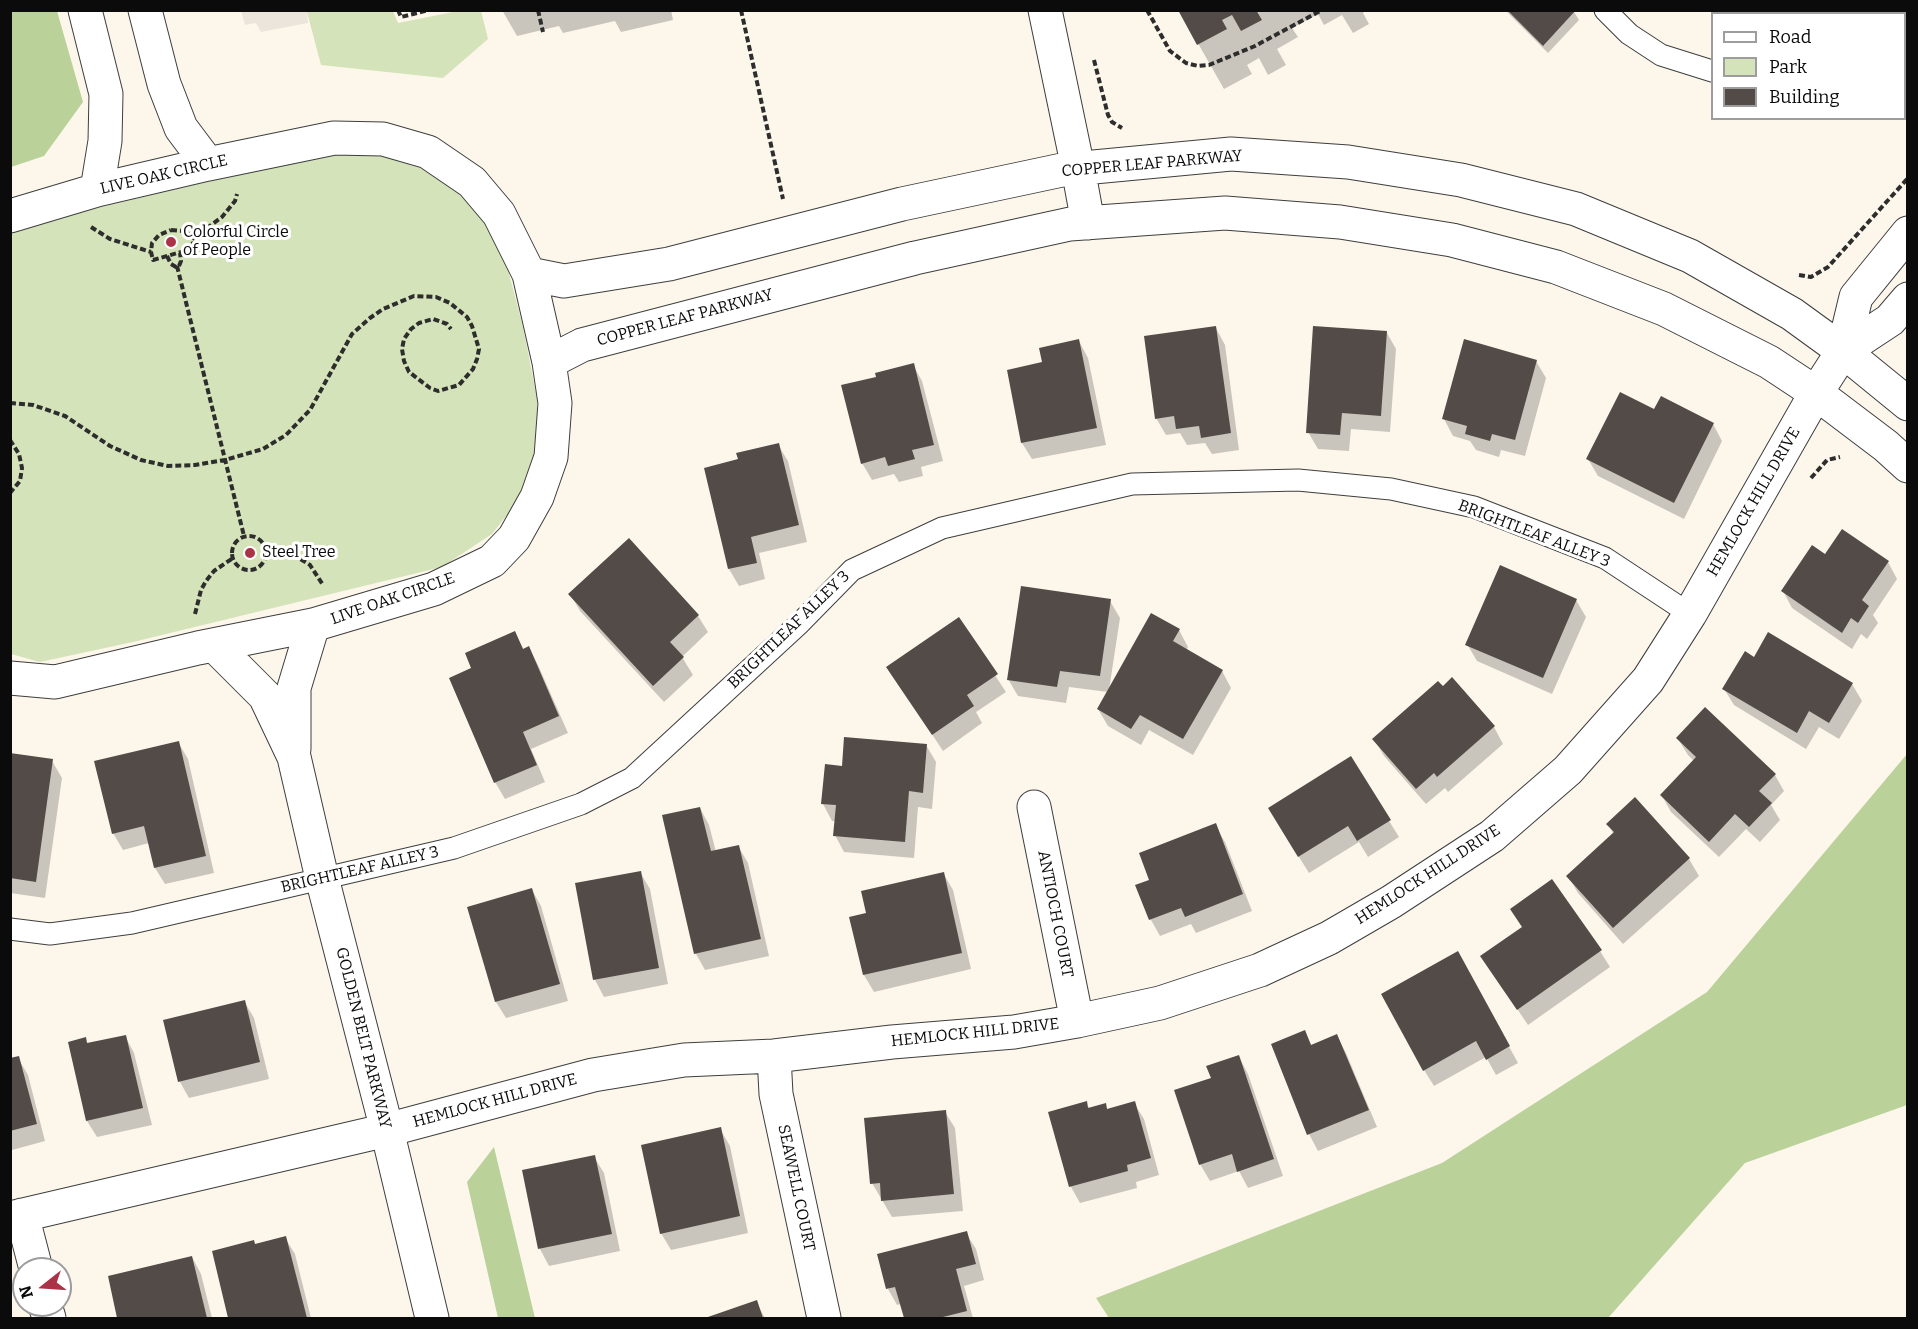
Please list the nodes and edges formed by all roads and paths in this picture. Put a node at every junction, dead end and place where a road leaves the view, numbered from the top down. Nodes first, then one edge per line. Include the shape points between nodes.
1 (86, 10) edge
2 (145, 10) edge
3 (398, 10) edge
4 (429, 10) edge
5 (538, 10) edge
6 (741, 10) edge
7 (1045, 10) edge
8 (1147, 10) edge
9 (1322, 10) edge
10 (1605, 10) edge
11 (543, 32) dead end
12 (1711, 70) edge
13 (208, 164) junction
14 (1078, 168) junction
15 (97, 190) junction
16 (238, 191) dead end
17 (783, 199) dead end
18 (10, 216) edge
19 (1088, 223) junction
20 (88, 224) dead end
21 (1908, 233) edge
22 (192, 239) junction
23 (151, 252) junction
24 (180, 253) junction
25 (167, 256) junction
26 (177, 266) junction
27 (529, 274) junction
28 (1908, 299) edge
29 (451, 329) dead end
30 (1843, 351) junction
31 (549, 362) junction
32 (1816, 393) junction
33 (10, 403) edge
34 (1908, 404) edge
35 (10, 440) edge
36 (225, 460) junction
37 (1908, 466) edge
38 (10, 493) edge
39 (244, 536) junction
40 (266, 551) junction
41 (233, 558) junction
42 (324, 592) dead end
43 (1690, 614) junction
44 (195, 620) dead end
45 (313, 626) junction
46 (215, 646) junction
47 (10, 678) edge
48 (294, 757) junction
49 (1034, 807) dead end
50 (322, 878) junction
51 (10, 929) edge
52 (1077, 1021) junction
53 (774, 1056) junction
54 (387, 1130) junction
55 (16, 1216) edge
56 (31, 1257) edge
57 (432, 1318) edge
58 (824, 1318) edge

1 - 15 street via 106,94 105,141
2 - 13 street via 164,84 181,128
3 - 4 path via 401,17
5 - 11 path
6 - 17 path
7 - 14 street
8 - 9 path via 1170,51 1186,63 1198,66 1255,46
10 - 12 lane via 1629,34 1662,55
13 - 15 street, LIVE OAK CIRCLE
13 - 27 street, LIVE OAK CIRCLE via 334,138 383,139 428,152 472,182 499,214
14 - 19 street
14 - 27 street, COPPER LEAF PARKWAY via 902,204 669,264 564,281
14 - 30 street, COPPER LEAF PARKWAY via 1231,154 1348,162 1461,180 1576,209 1690,256 1792,314
15 - 18 street, LIVE OAK CIRCLE
16 - 22 path via 222,217
19 - 31 street, COPPER LEAF PARKWAY via 915,258 681,318 582,345
19 - 32 street, COPPER LEAF PARKWAY via 1226,213 1340,222 1452,240 1556,267 1664,309 1769,362
20 - 23 path via 110,239
21 - 30 street via 1856,297
22 - 23 path via 184,231 164,232 152,243
22 - 24 path via 195,248
23 - 25 path via 153,260
24 - 25 path
24 - 26 path via 182,261
25 - 26 path
26 - 36 path
27 - 31 street, LIVE OAK CIRCLE
28 - 30 street via 1890,321
29 - 36 path via 434,319 419,323 411,328 402,349 409,372 430,388 459,385 477,359 479,349 472,326 450,303 436,297 414,296 384,309 352,334 310,410 286,435 263,449
30 - 32 street, HEMLOCK HILL DRIVE
30 - 34 street, COPPER LEAF PARKWAY
31 - 45 street, LIVE OAK CIRCLE via 555,403 551,457 537,497 514,538 492,561 434,589
32 - 37 street, COPPER LEAF PARKWAY
32 - 43 street, HEMLOCK HILL DRIVE
33 - 36 path via 57,412 110,446 141,460 183,467
35 - 38 path via 22,468 20,481
36 - 39 path
39 - 40 path via 257,537
39 - 41 path via 235,543
40 - 41 path via 262,564 252,569 241,568
40 - 42 path via 293,555 310,565
41 - 44 path via 206,581
43 - 50 lane, BRIGHTLEAF ALLEY 3 via 1605,558 1474,507 1391,489 1298,480 1132,484 942,528 852,570 632,778 581,804 454,848
43 - 52 street, HEMLOCK HILL DRIVE via 1648,680 1575,762 1492,836 1329,938 1260,970 1160,1003
45 - 46 street, LIVE OAK CIRCLE
45 - 48 street, GOLDEN BELT PARKWAY via 294,688
46 - 47 street, LIVE OAK CIRCLE via 55,682
46 - 48 street, GOLDEN BELT PARKWAY via 265,696
48 - 50 street, GOLDEN BELT PARKWAY
49 - 52 street, ANTIOCH COURT
50 - 51 lane, BRIGHTLEAF ALLEY 3 via 132,923 50,934
50 - 54 street, GOLDEN BELT PARKWAY
52 - 53 street, HEMLOCK HILL DRIVE via 1014,1032
53 - 54 street, HEMLOCK HILL DRIVE via 684,1060 593,1075
53 - 58 street, SEAWELL COURT via 776,1094
54 - 55 street, HEMLOCK HILL DRIVE
54 - 57 street, GOLDEN BELT PARKWAY
55 - 56 street

